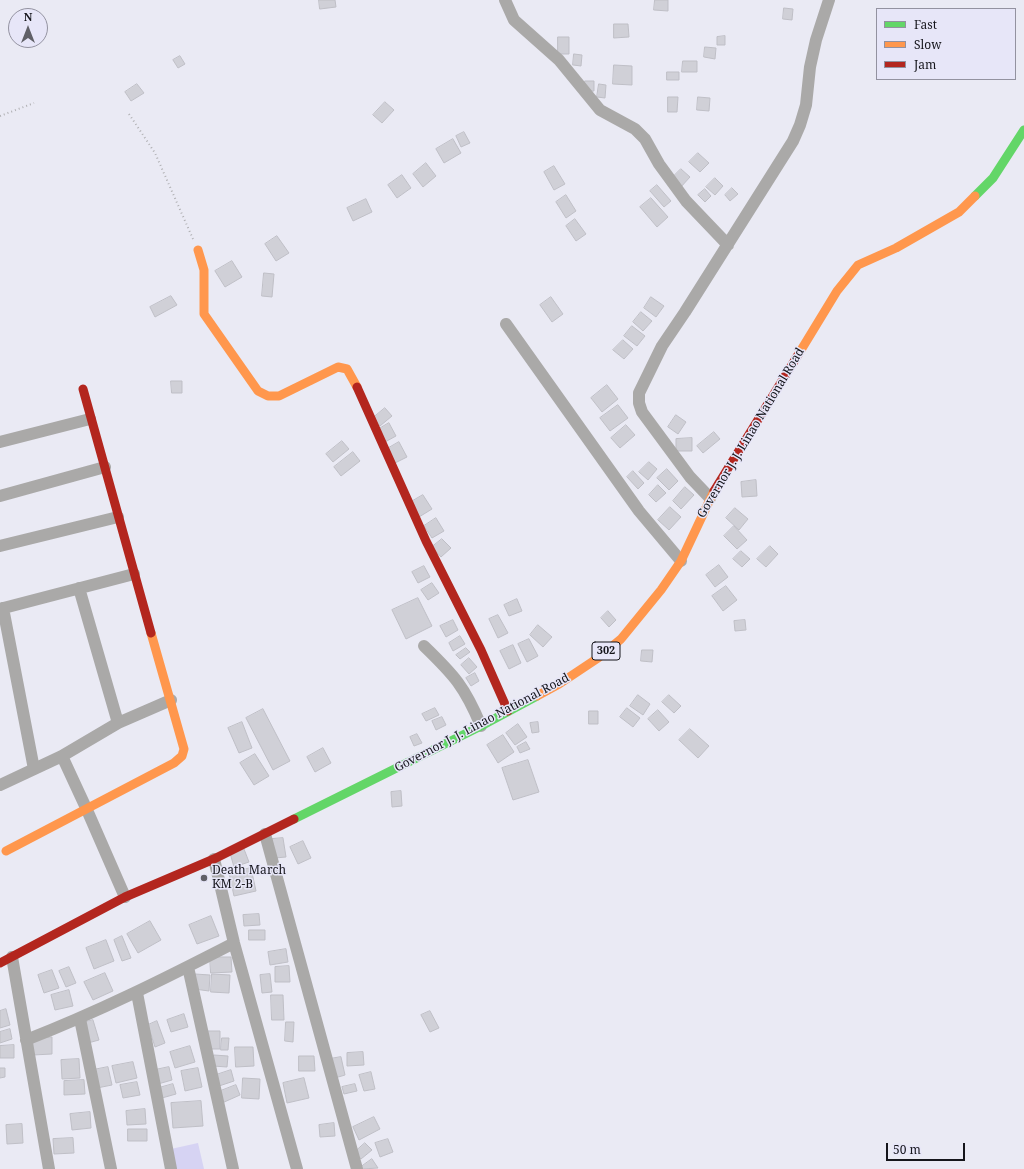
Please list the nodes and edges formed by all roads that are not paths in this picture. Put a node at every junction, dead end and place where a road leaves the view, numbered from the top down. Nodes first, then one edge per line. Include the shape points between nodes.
1 (505, 0) edge
2 (829, 0) edge
3 (1024, 130) edge
4 (728, 245) junction
5 (198, 250) road end
6 (506, 324) dead end
7 (83, 389) dead end
8 (90, 419) junction
9 (0, 442) edge
10 (105, 467) junction
11 (0, 496) edge
12 (710, 498) junction
13 (118, 517) junction
14 (0, 546) edge
15 (680, 561) junction
16 (134, 574) junction
17 (79, 588) junction
18 (1, 609) edge
19 (424, 646) dead end
20 (171, 700) junction
21 (508, 711) junction
22 (118, 723) junction
23 (481, 726) junction
24 (62, 756) junction
25 (34, 769) junction
26 (0, 785) edge
27 (87, 810) junction
28 (265, 834) junction
29 (6, 851) dead end
30 (214, 859) junction
31 (125, 897) junction
32 (234, 943) junction
33 (12, 957) junction
34 (0, 963) edge
35 (188, 967) junction
36 (137, 993) junction
37 (80, 1019) junction
38 (26, 1040) junction
39 (50, 1169) edge
40 (111, 1169) edge
41 (172, 1169) edge
42 (232, 1169) edge
43 (297, 1169) edge
44 (357, 1169) edge

1 - 4 street via 514,20 559,60 600,110 635,129 645,138 659,164 686,201
2 - 4 street via 816,40 806,105 800,125 793,141
3 - 12 main road, Governor J. J. Linao National Road / 302 via 993,178 959,212 896,248 858,265 837,291
4 - 12 street via 662,346 639,393 642,412 690,477
5 - 21 main road via 204,270 204,314 258,391 268,396 279,396 338,367 346,369 352,376 426,541 481,650
6 - 15 street via 639,511
7 - 8 main road
8 - 9 street
8 - 10 main road
10 - 11 street
10 - 13 main road
12 - 15 main road, Governor J. J. Linao National Road / 302
13 - 14 street
13 - 16 main road
15 - 21 main road, Governor J. J. Linao National Road / 302 via 661,590 621,639 559,684
16 - 17 street
16 - 20 main road
17 - 18 street
17 - 22 street
18 - 25 street
19 - 23 street via 459,683 470,699
20 - 22 street
20 - 27 main road via 184,750 182,756 174,763
21 - 23 main road, Governor J. J. Linao National Road / 302
22 - 24 street
23 - 28 main road, Governor J. J. Linao National Road / 302
24 - 25 street
24 - 27 street
25 - 26 street
27 - 29 main road
27 - 31 street
28 - 30 main road, Governor J. J. Linao National Road / 302
28 - 44 street
30 - 31 main road, Governor J. J. Linao National Road / 302
30 - 32 street
31 - 33 main road, Governor J. J. Linao National Road / 302
32 - 35 street
32 - 43 street
33 - 34 main road, Governor J. J. Linao National Road / 302
33 - 38 street
35 - 36 street
35 - 42 street
36 - 37 street
36 - 41 street
37 - 38 street
37 - 40 street
38 - 39 street

